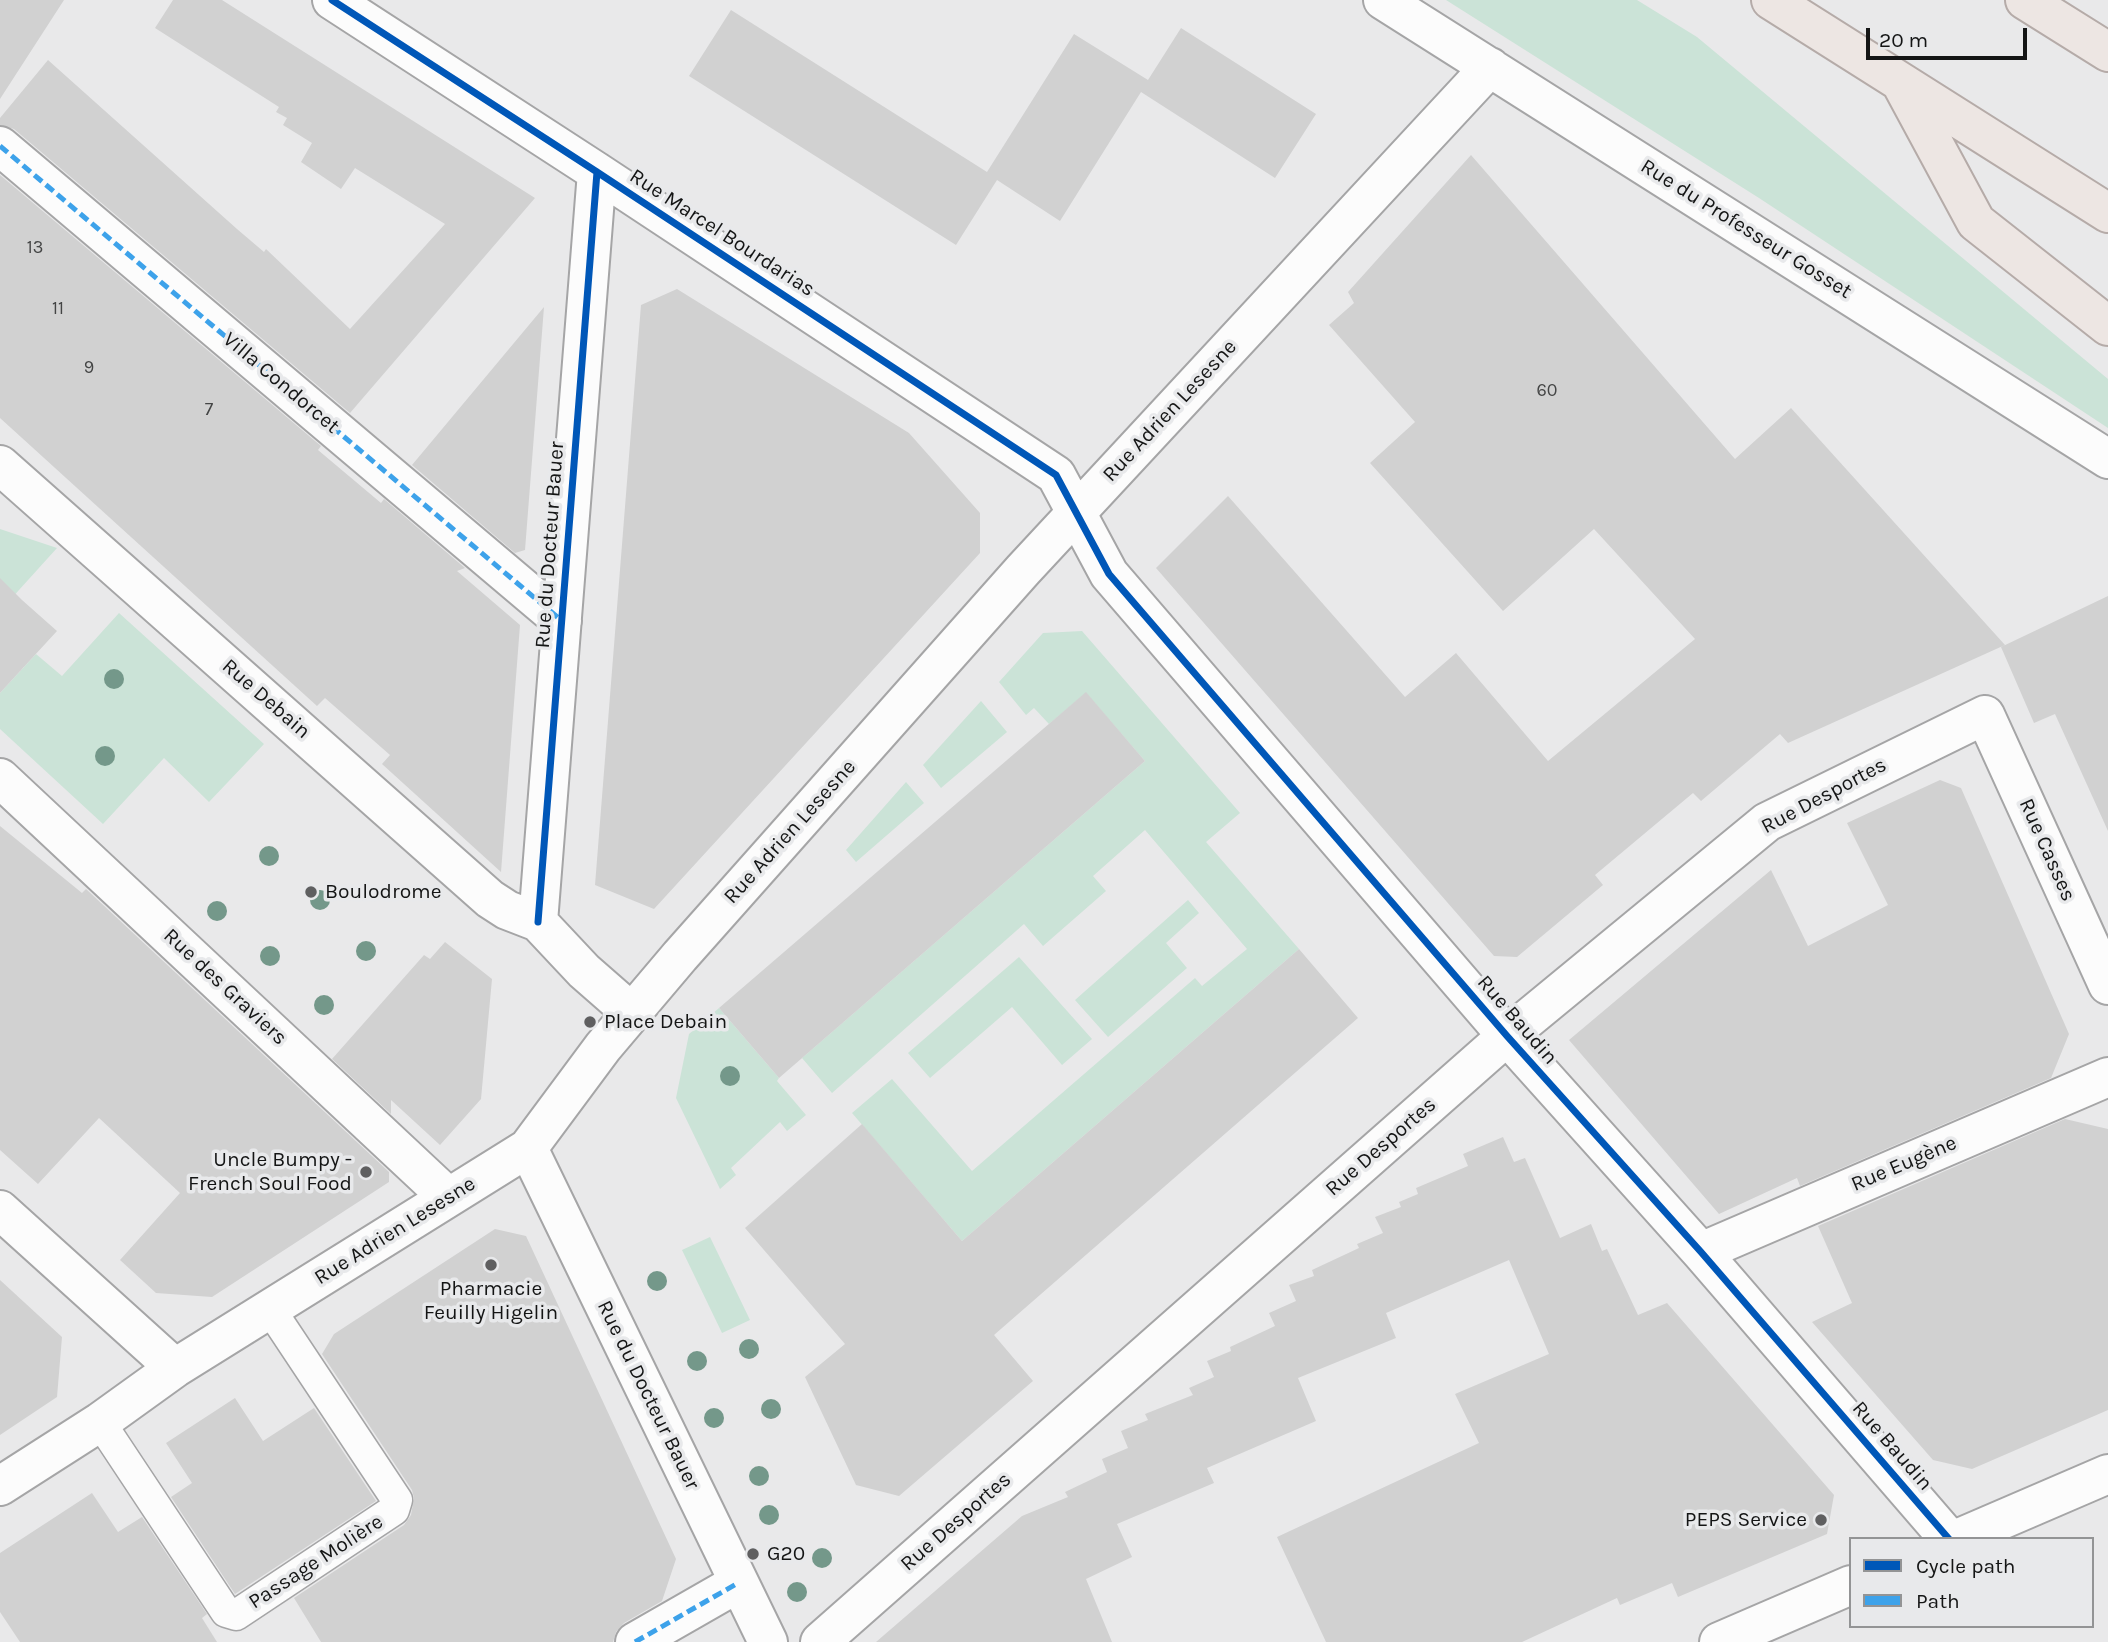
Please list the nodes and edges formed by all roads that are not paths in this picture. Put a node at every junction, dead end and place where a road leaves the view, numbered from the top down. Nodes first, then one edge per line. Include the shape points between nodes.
1 (332, 0) edge
2 (1383, 0) edge
3 (1771, 0) edge
4 (2025, 0) edge
5 (2108, 52) edge
6 (1490, 67) junction
7 (1900, 81) junction
8 (0, 146) edge
9 (597, 172) junction
10 (2108, 213) edge
11 (2108, 326) edge
12 (2108, 459) edge
13 (0, 465) edge
14 (1077, 512) junction
15 (562, 621) junction
16 (1985, 715) joint
17 (0, 778) edge
18 (538, 922) junction
19 (2108, 985) edge
20 (632, 1013) junction
21 (1507, 1036) junction
22 (2108, 1077) edge
23 (528, 1148) junction
24 (448, 1197) junction
25 (0, 1210) edge
26 (1701, 1252) junction
27 (270, 1309) junction
28 (175, 1368) junction
29 (100, 1422) junction
30 (2108, 1474) edge
31 (0, 1486) edge
32 (1947, 1537) edge
33 (1962, 1537) edge
34 (738, 1583) junction
35 (1849, 1586) edge
36 (635, 1642) edge
37 (768, 1642) edge
38 (820, 1642) edge
39 (1719, 1642) edge

1 - 9 street, Rue Marcel Bourdarias
2 - 6 street, Rue du Professeur Gosset
3 - 7 highway
4 - 5 highway
6 - 12 street, Rue du Professeur Gosset
6 - 14 street, Rue Adrien Lesesne
7 - 10 highway
7 - 11 highway via 1976,222
8 - 15 street, Villa Condorcet
9 - 14 street, Rue Marcel Bourdarias via 1056,475
9 - 15 street, Rue du Docteur Bauer
13 - 18 street, Rue Debain via 491,899
14 - 20 street, Rue Adrien Lesesne
14 - 21 street, Rue Baudin via 1108,574
15 - 18 street, Rue du Docteur Bauer
16 - 19 street, Rue Casses
16 - 21 street, Rue Desportes via 1766,822
17 - 24 street, Rue des Graviers
18 - 20 street
20 - 23 street, Rue Adrien Lesesne
21 - 26 street, Rue Baudin
21 - 38 street, Rue Desportes
22 - 26 street, Rue Eugène
23 - 24 street, Rue Adrien Lesesne
23 - 34 street, Rue du Docteur Bauer
24 - 27 street, Rue Adrien Lesesne
25 - 28 street
26 - 32 street, Rue Baudin
27 - 28 street, Rue Adrien Lesesne
27 - 29 lane, Passage Molière via 397,1500 394,1510 372,1525 236,1615 226,1612
28 - 29 street, Rue Adrien Lesesne
29 - 31 street, Rue Adrien Lesesne
30 - 33 street
34 - 36 street
34 - 37 street, Rue du Docteur Bauer
35 - 39 street

